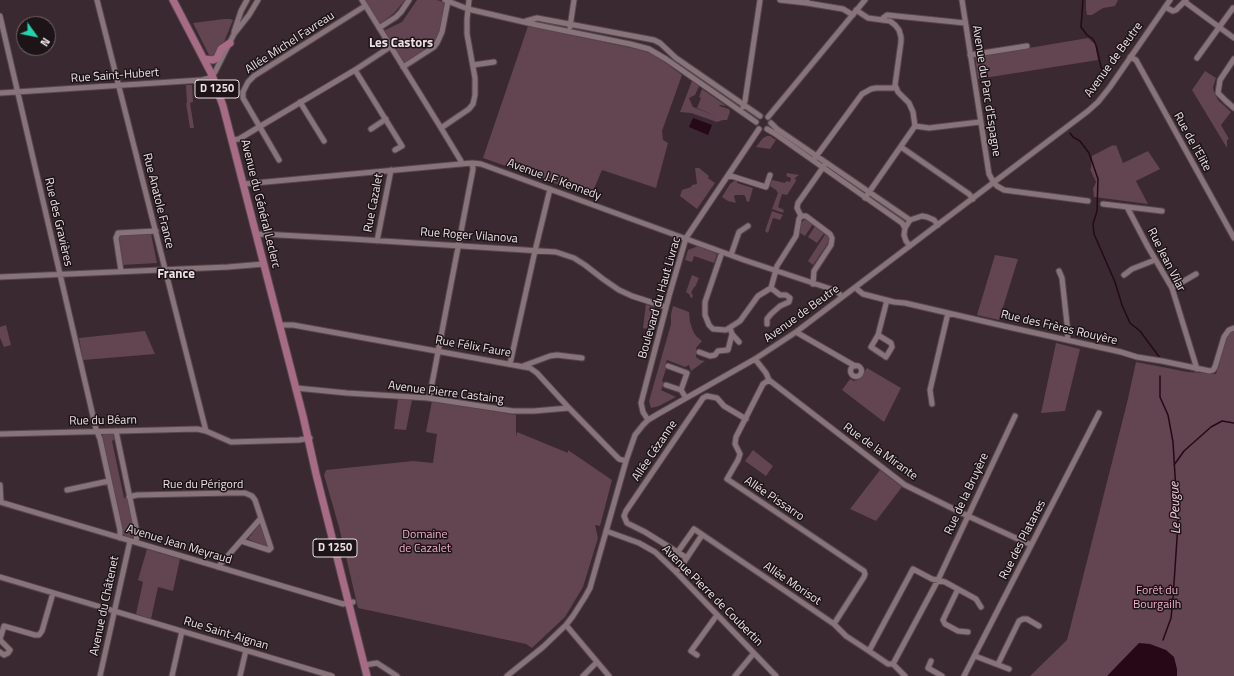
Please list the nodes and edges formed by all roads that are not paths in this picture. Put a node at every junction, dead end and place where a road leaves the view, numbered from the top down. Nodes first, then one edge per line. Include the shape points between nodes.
1 (97, 0) edge
2 (174, 0) edge
3 (247, 0) edge
4 (258, 0) edge
5 (362, 0) edge
6 (409, 0) edge
7 (446, 0) edge
8 (469, 0) edge
9 (574, 0) edge
10 (760, 0) edge
11 (780, 0) edge
12 (865, 0) edge
13 (962, 0) edge
14 (1170, 0) edge
15 (1186, 1) edge
16 (807, 2) edge
17 (365, 6) junction
18 (1165, 7) junction
19 (1233, 8) dead end
20 (468, 9) junction
21 (854, 13) junction
22 (0, 16) edge
23 (883, 20) junction
24 (525, 22) junction
25 (966, 23) junction
26 (570, 24) junction
27 (379, 28) junction
28 (1220, 28) junction
29 (569, 31) junction
30 (234, 34) junction
31 (632, 36) junction
32 (1234, 38) edge
33 (230, 43) junction
34 (630, 44) junction
35 (1027, 46) dead end
36 (390, 47) junction
37 (670, 53) junction
38 (970, 55) junction
39 (1130, 57) junction
40 (1197, 58) dead end
41 (204, 59) junction
42 (666, 59) junction
43 (1234, 59) edge
44 (494, 62) dead end
45 (472, 65) junction
46 (403, 67) junction
47 (355, 70) junction
48 (212, 75) junction
49 (118, 86) junction
50 (896, 88) junction
51 (18, 92) junction
52 (0, 93) edge
53 (300, 102) junction
54 (744, 105) junction
55 (1234, 108) edge
56 (740, 111) junction
57 (760, 116) junction
58 (768, 117) junction
59 (386, 120) junction
60 (756, 122) junction
61 (980, 122) junction
62 (771, 123) junction
63 (915, 126) junction
64 (259, 127) junction
65 (441, 128) junction
66 (371, 129) dead end
67 (759, 129) junction
68 (767, 129) junction
69 (232, 140) junction
70 (324, 141) dead end
71 (901, 147) junction
72 (395, 150) dead end
73 (817, 156) junction
74 (279, 160) dead end
75 (813, 161) junction
76 (827, 162) junction
77 (472, 163) junction
78 (462, 164) junction
79 (823, 168) junction
80 (390, 170) junction
81 (728, 175) junction
82 (770, 175) dead end
83 (994, 183) junction
84 (244, 184) junction
85 (550, 189) junction
86 (869, 192) junction
87 (865, 198) junction
88 (973, 199) junction
89 (1088, 201) dead end
90 (1103, 204) dead end
91 (1127, 207) junction
92 (1162, 211) dead end
93 (801, 216) junction
94 (910, 220) junction
95 (938, 225) junction
96 (748, 226) dead end
97 (905, 228) junction
98 (156, 231) junction
99 (256, 235) junction
100 (686, 238) junction
101 (1234, 238) edge
102 (377, 240) junction
103 (458, 246) junction
104 (910, 246) junction
105 (535, 251) junction
106 (722, 252) junction
107 (731, 255) junction
108 (1155, 260) junction
109 (264, 264) junction
110 (165, 269) junction
111 (776, 270) junction
112 (121, 271) junction
113 (1059, 271) dead end
114 (60, 274) junction
115 (1196, 274) dead end
116 (1124, 275) dead end
117 (0, 277) edge
118 (814, 284) junction
119 (856, 287) junction
120 (770, 288) junction
121 (1172, 288) junction
122 (842, 297) junction
123 (887, 300) junction
124 (666, 307) junction
125 (948, 313) junction
126 (767, 324) dead end
127 (280, 326) junction
128 (730, 328) junction
129 (1234, 328) edge
130 (796, 332) junction
131 (732, 334) junction
132 (878, 335) dead end
133 (1067, 340) junction
134 (739, 342) dead end
135 (438, 351) junction
136 (699, 352) dead end
137 (582, 358) dead end
138 (755, 359) junction
139 (510, 364) junction
140 (522, 366) junction
141 (668, 366) dead end
142 (855, 366) dead end
143 (1197, 369) junction
144 (769, 380) junction
145 (666, 385) dead end
146 (296, 388) junction
147 (681, 390) junction
148 (428, 398) junction
149 (686, 398) junction
150 (932, 404) dead end
151 (569, 408) junction
152 (1098, 413) dead end
153 (1015, 416) dead end
154 (648, 420) junction
155 (746, 420) junction
156 (206, 430) junction
157 (116, 431) junction
158 (97, 432) junction
159 (0, 434) edge
160 (309, 438) junction
161 (626, 461) junction
162 (109, 481) junction
163 (0, 485) edge
164 (67, 490) dead end
165 (129, 497) junction
166 (1, 502) edge
167 (968, 516) junction
168 (261, 518) junction
169 (606, 531) junction
170 (702, 535) junction
171 (120, 538) junction
172 (241, 541) junction
173 (133, 542) junction
174 (1032, 545) junction
175 (677, 552) junction
176 (687, 558) junction
177 (218, 567) junction
178 (676, 572) junction
179 (0, 577) edge
180 (938, 580) junction
181 (958, 589) junction
182 (53, 593) junction
183 (351, 602) junction
184 (982, 607) dead end
185 (115, 611) junction
186 (717, 615) junction
187 (834, 624) junction
188 (566, 625) junction
189 (1039, 626) dead end
190 (182, 631) junction
191 (968, 632) dead end
192 (0, 639) edge
193 (246, 650) junction
194 (869, 651) junction
195 (0, 652) edge
196 (754, 652) junction
197 (697, 655) dead end
198 (975, 656) junction
199 (931, 661) dead end
200 (598, 662) junction
201 (894, 664) junction
202 (998, 664) junction
203 (367, 665) junction
204 (1009, 669) dead end
205 (100, 676) edge
206 (172, 676) edge
207 (240, 676) edge
208 (332, 676) edge
209 (367, 676) edge
210 (372, 676) edge
211 (397, 676) edge
212 (507, 676) edge
213 (583, 676) edge
214 (609, 676) edge
215 (735, 676) edge
216 (776, 676) edge
217 (905, 676) edge
218 (942, 676) edge
219 (964, 676) edge

1 - 49 street, Rue Anatole France
2 - 41 main road, Avenue du Général Leclerc / D 1250
3 - 30 street
4 - 30 street
5 - 17 street
6 - 27 street via 396,17
7 - 20 street
7 - 46 street via 442,32 437,43
8 - 20 street
9 - 26 street
10 - 54 street
11 - 16 street
12 - 21 street
13 - 25 street, Avenue du Parc d'Espagne
14 - 18 street, Avenue de Beutre
15 - 18 street via 1173,11
15 - 28 street
16 - 21 street
17 - 27 street
17 - 64 street, Allée Michel Favreau via 248,82 243,98
18 - 39 street, Avenue de Beutre
19 - 28 street
20 - 24 street
20 - 45 street via 467,34
21 - 23 street
21 - 58 street
22 - 51 street, Rue des Gravières
23 - 25 street via 888,14
23 - 50 street via 896,25 901,37
24 - 26 street via 537,18
24 - 29 street
25 - 38 street, Avenue du Parc d'Espagne
26 - 29 street
26 - 31 street
27 - 36 street
28 - 32 street
28 - 40 street
29 - 34 street
30 - 33 street
31 - 34 street
31 - 37 street via 654,40
33 - 41 main road via 221,49 217,58
33 - 48 street
34 - 42 street via 649,49
35 - 38 street
36 - 46 street
36 - 47 street
37 - 42 street
37 - 54 street
38 - 61 street, Avenue du Parc d'Espagne
39 - 83 street, Avenue de Beutre via 1104,96 1088,111
39 - 101 street, Rue de l'Elite via 1136,60
41 - 48 main road, Avenue du Général Leclerc / D 1250
42 - 56 street
43 - 55 street via 1220,80 1218,93
44 - 45 street
45 - 65 street via 476,89 473,104
46 - 65 street
47 - 53 street
47 - 59 street
48 - 49 street, Rue Saint-Hubert via 202,80
48 - 69 main road, Avenue du Général Leclerc / D 1250
49 - 51 street, Rue Saint-Hubert
49 - 98 street, Rue Anatole France
50 - 63 street via 909,102
50 - 73 street via 876,88 862,94
51 - 52 street, Rue Saint-Hubert
51 - 114 street, Rue des Gravières
53 - 64 street
53 - 70 street
54 - 56 street
54 - 57 street
56 - 60 street
57 - 58 street
57 - 60 street
58 - 62 street
59 - 66 street
59 - 72 street via 402,146
60 - 67 street
61 - 63 street via 929,128
61 - 83 street, Avenue du Parc d'Espagne via 989,174
62 - 68 street
62 - 73 street
63 - 71 street
64 - 69 street
64 - 74 street, Allée Michel Favreau
65 - 78 street
67 - 68 street
67 - 81 street, Boulevard du Haut Livrac
68 - 75 street
69 - 84 main road, Avenue du Général Leclerc / D 1250
71 - 86 street
71 - 88 street
73 - 75 street
73 - 76 street
75 - 79 street
76 - 79 street
76 - 86 street
77 - 78 street, Avenue J.F Kennedy
77 - 85 street, Avenue J.F Kennedy
77 - 103 street
78 - 80 street, Avenue J.F Kennedy
79 - 87 street
79 - 93 street via 798,203 797,208
80 - 84 street, Avenue J.F Kennedy
80 - 102 street, Rue Cazalet
81 - 82 street via 766,187
81 - 100 street, Boulevard du Haut Livrac
83 - 88 street, Avenue de Beutre
83 - 89 street via 1004,190
84 - 99 main road, Avenue du Général Leclerc / D 1250
85 - 100 street, Avenue J.F Kennedy
85 - 105 street
86 - 87 street
86 - 94 street
87 - 97 street via 902,223
88 - 95 street, Avenue de Beutre
90 - 91 street
91 - 92 street
91 - 108 street, Rue Jean Vilar
93 - 111 street via 796,236
93 - 118 street via 806,216 832,238 831,245 814,270
94 - 95 street via 922,216 934,220
94 - 97 street
95 - 104 street, Avenue de Beutre
96 - 107 street via 739,232
97 - 104 street via 904,235
98 - 110 street, Rue Anatole France
98 - 112 street via 118,233 116,238
99 - 102 street, Rue Roger Vilanova
99 - 109 main road, Avenue du Général Leclerc / D 1250
100 - 106 street, Avenue J.F Kennedy
100 - 124 street, Boulevard du Haut Livrac
102 - 103 street, Rue Roger Vilanova
103 - 105 street, Rue Roger Vilanova
103 - 135 street
104 - 119 street, Avenue de Beutre
105 - 124 street, Rue Roger Vilanova via 556,252 574,258 619,290
105 - 139 street
106 - 107 street, Avenue J.F Kennedy
106 - 128 street via 705,302 704,314 713,329
107 - 111 street, Avenue J.F Kennedy
108 - 116 street
108 - 121 street, Rue Jean Vilar
109 - 110 street
109 - 127 main road, Avenue du Général Leclerc / D 1250
110 - 112 street
110 - 156 street, Rue Anatole France
111 - 118 street, Avenue J.F Kennedy
111 - 120 street
112 - 114 street
113 - 133 street via 1062,278
114 - 117 street
114 - 158 street, Rue des Gravières
115 - 121 street
118 - 122 street, Avenue J.F Kennedy via 837,291
119 - 122 street, Avenue de Beutre
119 - 123 street, Rue des Frères Rouyère via 863,294
120 - 126 street via 790,298 789,302 771,314
120 - 128 street via 758,296 740,321
121 - 143 street, Rue Jean Vilar
122 - 130 street, Avenue de Beutre
123 - 125 street, Rue des Frères Rouyère
123 - 132 street
124 - 154 street, Boulevard du Haut Livrac via 641,403
125 - 133 street, Rue des Frères Rouyère
125 - 150 street via 930,390
127 - 135 street, Rue Félix Faure via 293,325
127 - 146 main road, Avenue du Général Leclerc / D 1250
128 - 131 street
129 - 143 street, Rue des Frères Rouyère via 1224,337 1213,370
130 - 138 street, Avenue de Beutre
130 - 142 street
131 - 134 street
131 - 136 street via 728,350 710,356
133 - 143 street, Rue des Frères Rouyère
135 - 139 street, Rue Félix Faure
135 - 148 street
137 - 140 street via 550,356
138 - 144 street, Rue de la Mirante
138 - 149 street, Avenue de Beutre
139 - 140 street, Rue Félix Faure
140 - 151 street, Rue Félix Faure via 537,373
141 - 147 street via 687,373
144 - 155 street via 763,384
144 - 167 street, Rue de la Mirante via 905,485
145 - 147 street
146 - 148 street, Avenue Pierre Castaing
146 - 160 main road, Avenue du Général Leclerc / D 1250
147 - 149 street
148 - 151 street, Avenue Pierre Castaing via 513,411
149 - 154 street, Avenue de Beutre
151 - 161 street, Rue Félix Faure via 619,459
152 - 174 street, Rue des Platanes
153 - 167 street, Rue de la Bruyère
154 - 161 street, Avenue de Beutre via 635,435
155 - 175 street, Allée Cézanne via 724,406 717,398 703,398 626,511 624,516 627,523
155 - 187 street, Allée Pissarro via 736,437 735,444 740,454 727,479 864,571 864,577
156 - 157 street, Rue du Béarn
156 - 160 street via 231,442
157 - 158 street, Rue du Béarn
157 - 165 street, Avenue du Châtenet
158 - 159 street, Rue du Béarn
158 - 162 street, Rue des Gravières
160 - 183 main road, Avenue du Général Leclerc / D 1250
161 - 169 street, Avenue de Beutre
162 - 164 street
162 - 171 street, Rue des Gravières
163 - 166 street
165 - 168 street, Rue du Périgord via 245,494 255,500
165 - 173 street, Avenue du Châtenet via 137,532
166 - 171 street, Avenue Jean Meyraud
167 - 174 street, Rue de la Mirante
167 - 180 street, Rue de la Bruyère
168 - 172 street
168 - 172 street, Rue du Périgord via 271,548 269,550
169 - 178 street, Avenue Pierre de Coubertin via 655,552
169 - 188 street, Avenue de Beutre via 590,588
170 - 175 street via 694,529
170 - 176 street
170 - 187 street, Allée Morisot
171 - 173 street, Avenue Jean Meyraud
172 - 177 street
173 - 177 street, Avenue Jean Meyraud
173 - 185 street, Avenue du Châtenet
174 - 198 street, Rue des Platanes
175 - 176 street
176 - 178 street
177 - 183 street, Avenue Jean Meyraud via 343,604
178 - 186 street, Avenue Pierre de Coubertin
179 - 182 street, Rue Saint-Aignan
180 - 181 street
180 - 194 street via 913,569
180 - 201 street, Rue de la Bruyère
181 - 184 street via 976,599
181 - 191 street via 943,620 958,631
182 - 185 street, Rue Saint-Aignan
182 - 192 street via 39,635 4,626
183 - 203 main road, Avenue du Général Leclerc / D 1250
185 - 190 street, Rue Saint-Aignan
185 - 205 street, Avenue du Châtenet
186 - 196 street, Avenue Pierre de Coubertin
186 - 197 street via 691,651
187 - 194 street, Allée Morisot via 846,636
188 - 200 street
188 - 212 street, Avenue de Beutre
189 - 202 street via 1023,618 1019,621
190 - 193 street, Rue Saint-Aignan
190 - 206 street
192 - 195 street via 10,650 4,655
193 - 207 street
193 - 208 street, Rue Saint-Aignan
194 - 201 street, Allée Morisot via 888,664
196 - 215 street
196 - 216 street, Avenue Pierre de Coubertin
198 - 202 street
198 - 219 street, Rue des Platanes
199 - 218 street via 928,668
200 - 213 street
200 - 214 street
201 - 217 street
202 - 204 street
203 - 209 main road, Avenue du Général Leclerc / D 1250
203 - 210 main road, Avenue du Général Leclerc / D 1250
203 - 211 street via 377,663

